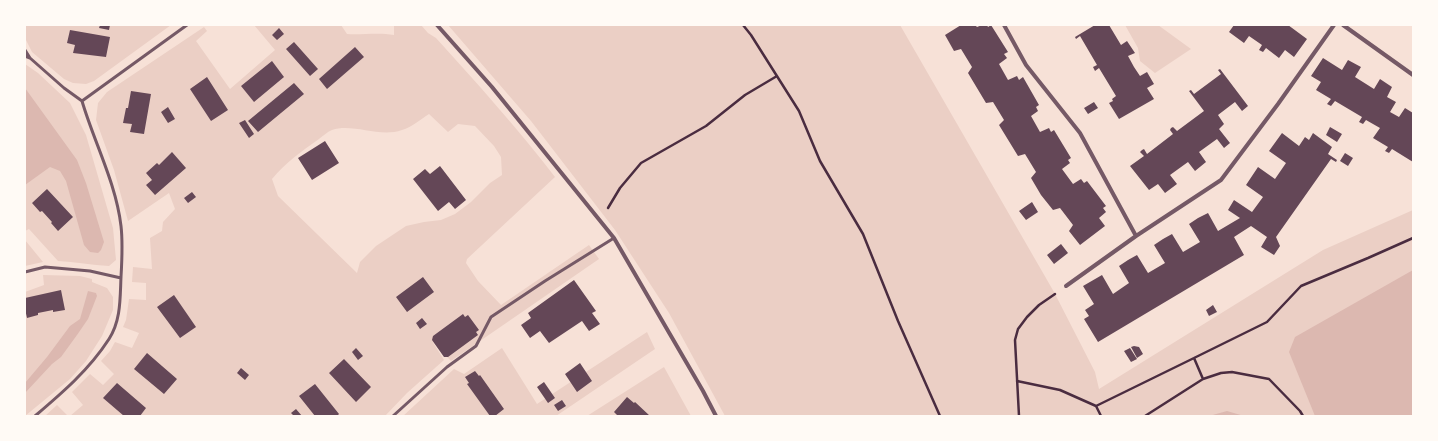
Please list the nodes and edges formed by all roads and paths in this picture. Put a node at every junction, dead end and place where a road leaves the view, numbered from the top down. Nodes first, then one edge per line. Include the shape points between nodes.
1 (187, 25) edge
2 (437, 25) edge
3 (743, 25) edge
4 (1004, 25) edge
5 (1334, 25) edge
6 (1343, 25) edge
7 (25, 50) edge
8 (25, 56) edge
9 (30, 58) junction
10 (1413, 75) edge
11 (777, 76) junction
12 (82, 101) junction
13 (600, 220) junction
14 (1136, 236) junction
15 (614, 238) junction
16 (1413, 238) edge
17 (25, 272) edge
18 (121, 278) junction
19 (1066, 286) joint
20 (1194, 358) junction
21 (1203, 379) junction
22 (1017, 381) junction
23 (1096, 406) junction
24 (35, 416) edge
25 (394, 416) edge
26 (716, 416) edge
27 (940, 416) edge
28 (1019, 416) edge
29 (1101, 416) edge
30 (1145, 416) edge
31 (1303, 416) edge

1 - 12 lane
2 - 13 street via 492,87
3 - 11 path
4 - 14 street via 1026,65 1080,133
5 - 14 street via 1221,180
6 - 10 street
7 - 9 lane
8 - 9 lane
9 - 12 lane
11 - 13 path via 745,95 706,126 641,163 620,188
11 - 27 path via 799,111 820,161 863,234
12 - 18 lane via 88,122 98,142 121,225
13 - 15 street
14 - 19 street
15 - 25 lane via 491,317 476,346 447,367
15 - 26 street
16 - 20 path via 1301,286 1267,322
17 - 18 lane via 45,267 90,270
18 - 24 lane via 119,315 110,338 86,370
19 - 22 path via 1039,305 1018,329 1015,340
20 - 21 path
20 - 23 path
21 - 30 path
21 - 31 path via 1232,372 1268,379
22 - 23 path via 1060,390
22 - 28 path
23 - 29 path

